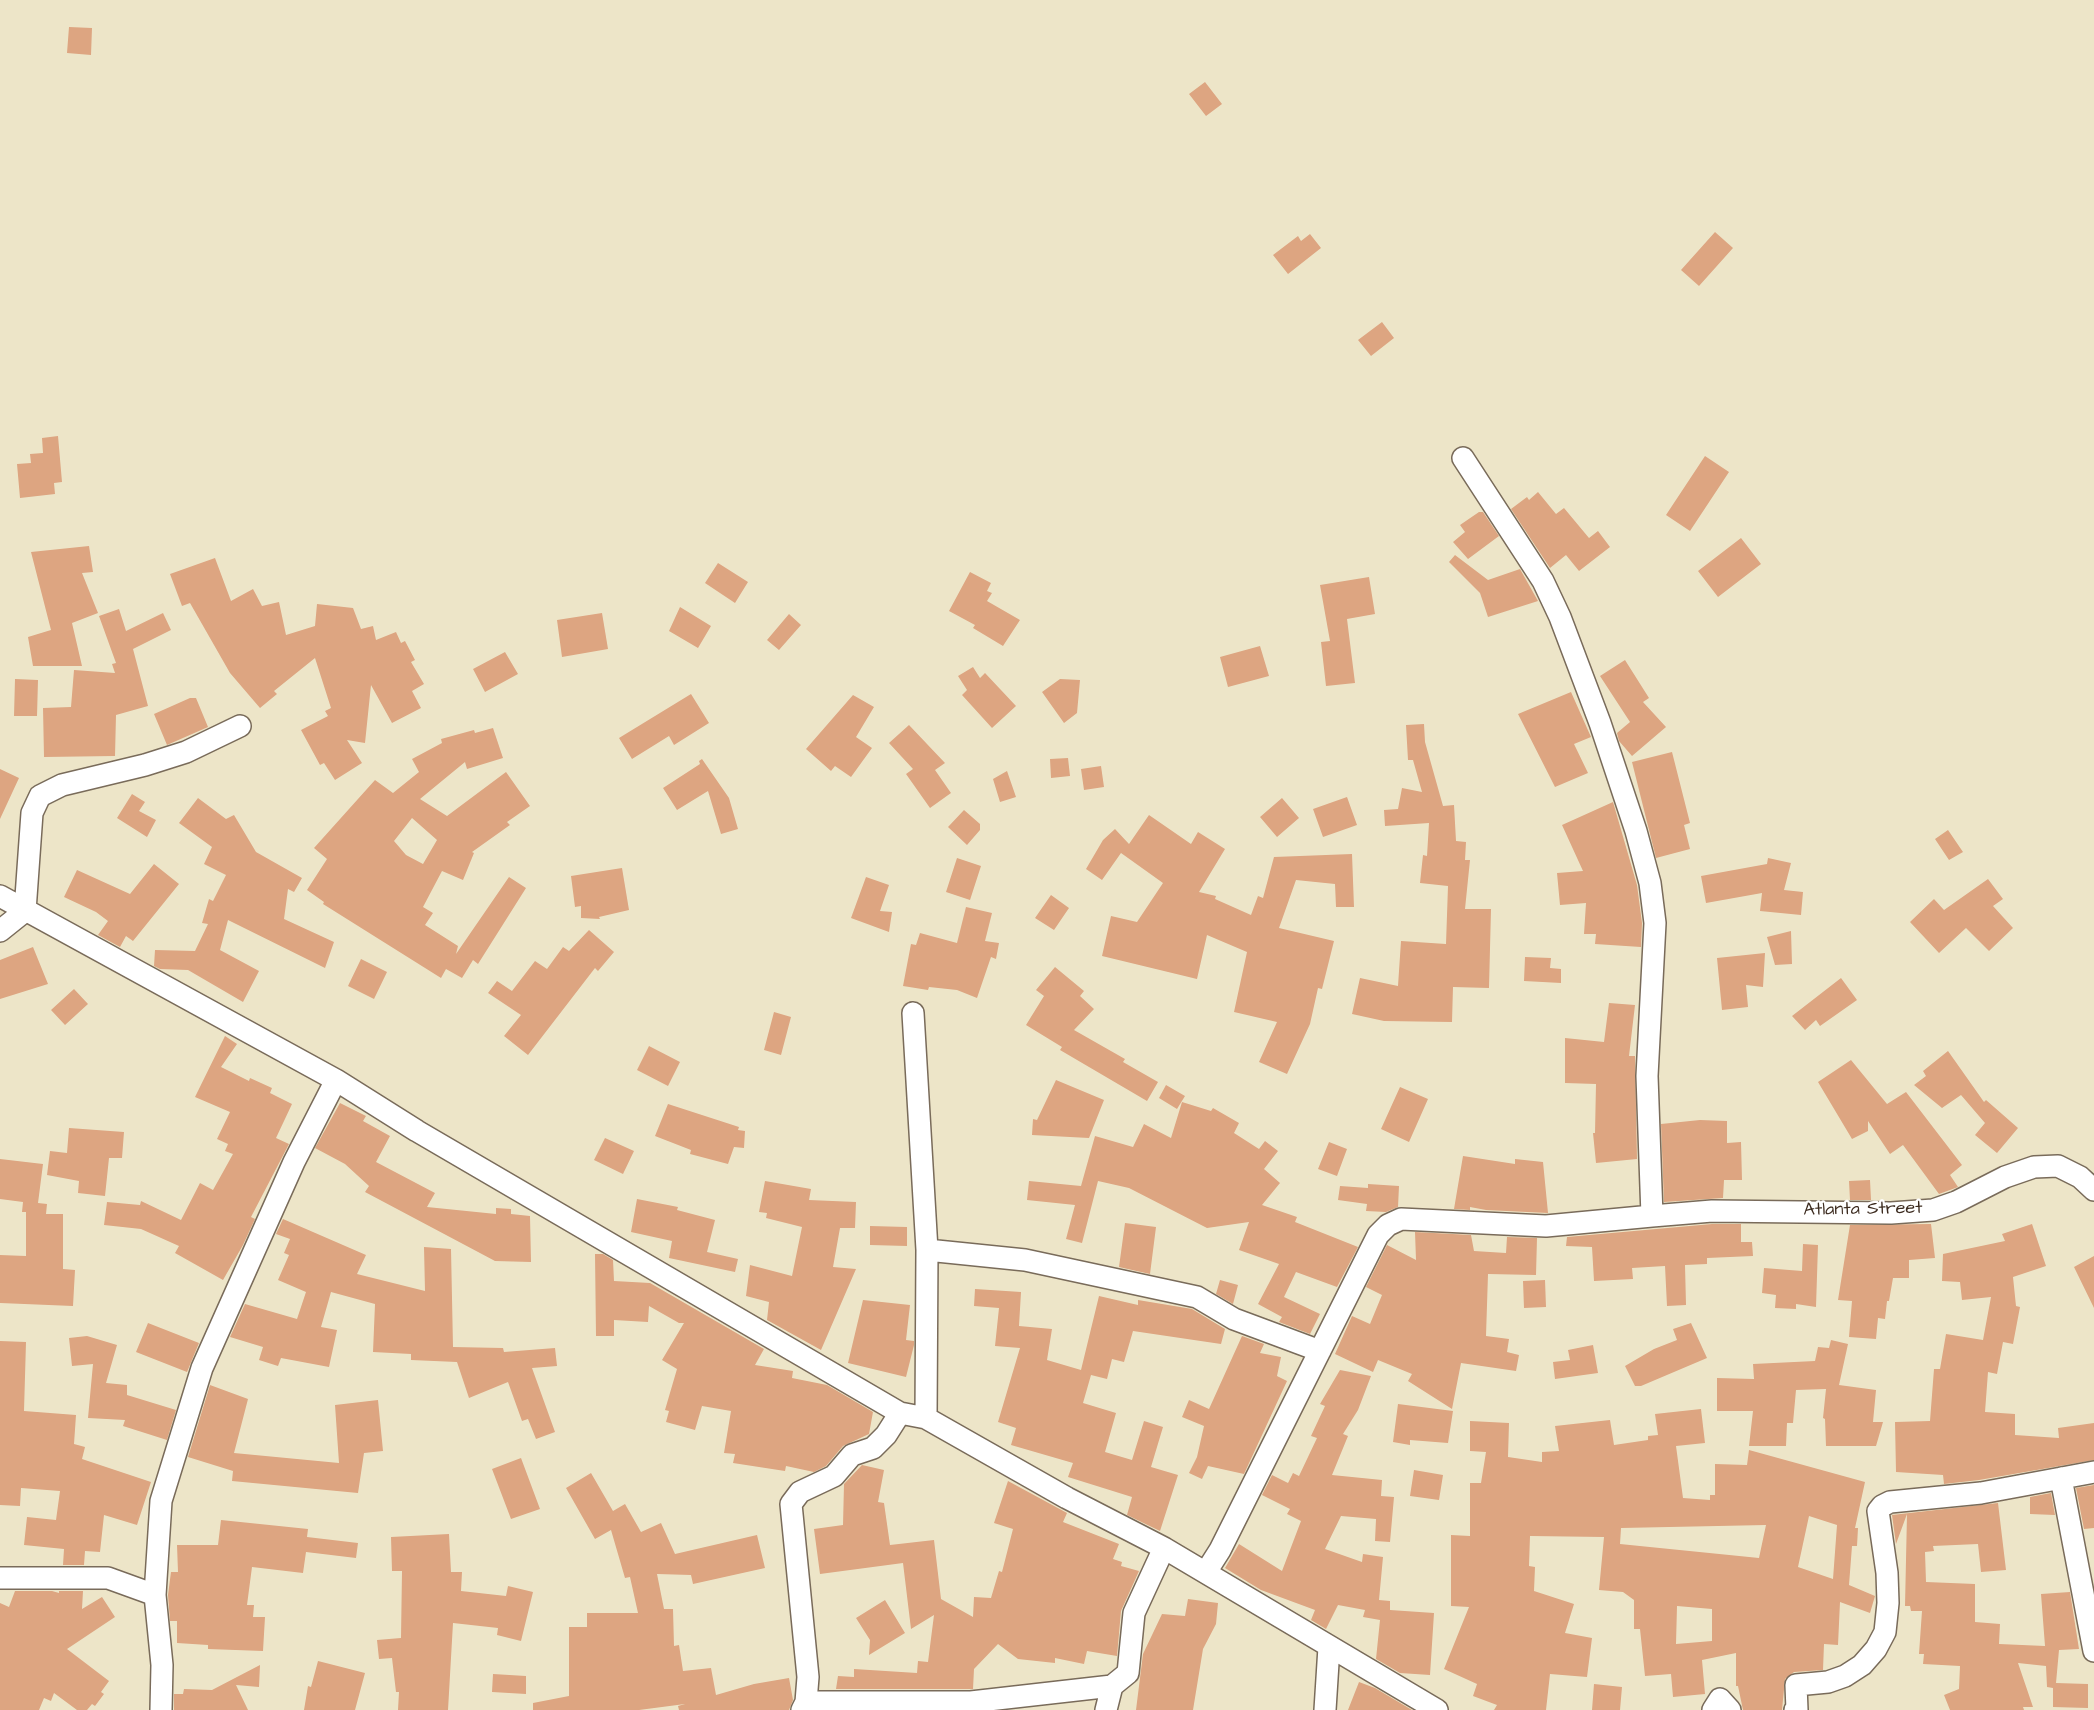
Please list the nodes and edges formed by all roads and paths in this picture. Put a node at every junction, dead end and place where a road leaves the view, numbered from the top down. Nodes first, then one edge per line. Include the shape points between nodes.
1 (1463, 458) dead end
2 (240, 726) dead end
3 (0, 896) edge
4 (25, 911) junction
5 (0, 931) edge
6 (913, 1013) dead end
7 (336, 1080) junction
8 (2094, 1191) edge
9 (1652, 1216) junction
10 (927, 1250) junction
11 (1320, 1351) junction
12 (900, 1413) junction
13 (926, 1418) junction
14 (2094, 1472) edge
15 (2061, 1478) junction
16 (1164, 1548) junction
17 (1206, 1572) junction
18 (0, 1578) edge
19 (155, 1595) junction
20 (1329, 1647) junction
21 (2094, 1651) edge
22 (1112, 1686) junction
23 (804, 1706) edge
24 (161, 1710) edge
25 (1106, 1710) edge
26 (1325, 1710) edge
27 (1437, 1710) edge
28 (1713, 1710) edge
29 (1730, 1710) edge
30 (1795, 1710) edge

1 - 9 street via 1543,581 1560,617 1600,723 1650,883 1655,923 1647,1076
2 - 4 street via 186,752 62,785 40,796 32,813
3 - 4 street
4 - 5 street
4 - 7 street
6 - 10 street
7 - 12 street
7 - 19 street via 294,1162 202,1368 161,1501
8 - 9 street, Atlanta Street via 2080,1177 2058,1166 2034,1167 1933,1210 1712,1211
9 - 11 street, Atlanta Street via 1546,1226 1401,1219 1378,1236
10 - 11 street via 1025,1260 1197,1297 1234,1319
10 - 13 street
11 - 17 street, Atlanta Street
12 - 13 street
12 - 23 street via 873,1448 852,1455 834,1476 800,1492 791,1504 808,1677
13 - 16 street
14 - 15 street
15 - 21 street
15 - 30 street via 1882,1506 1878,1511 1887,1573 1885,1632 1862,1665 1845,1676 1796,1685
16 - 17 street
16 - 22 street via 1134,1613 1128,1673
17 - 20 street
18 - 19 street via 108,1578
19 - 24 street via 162,1665
20 - 26 street
20 - 27 street
22 - 23 street via 971,1702
22 - 25 street
28 - 29 street via 1720,1699

